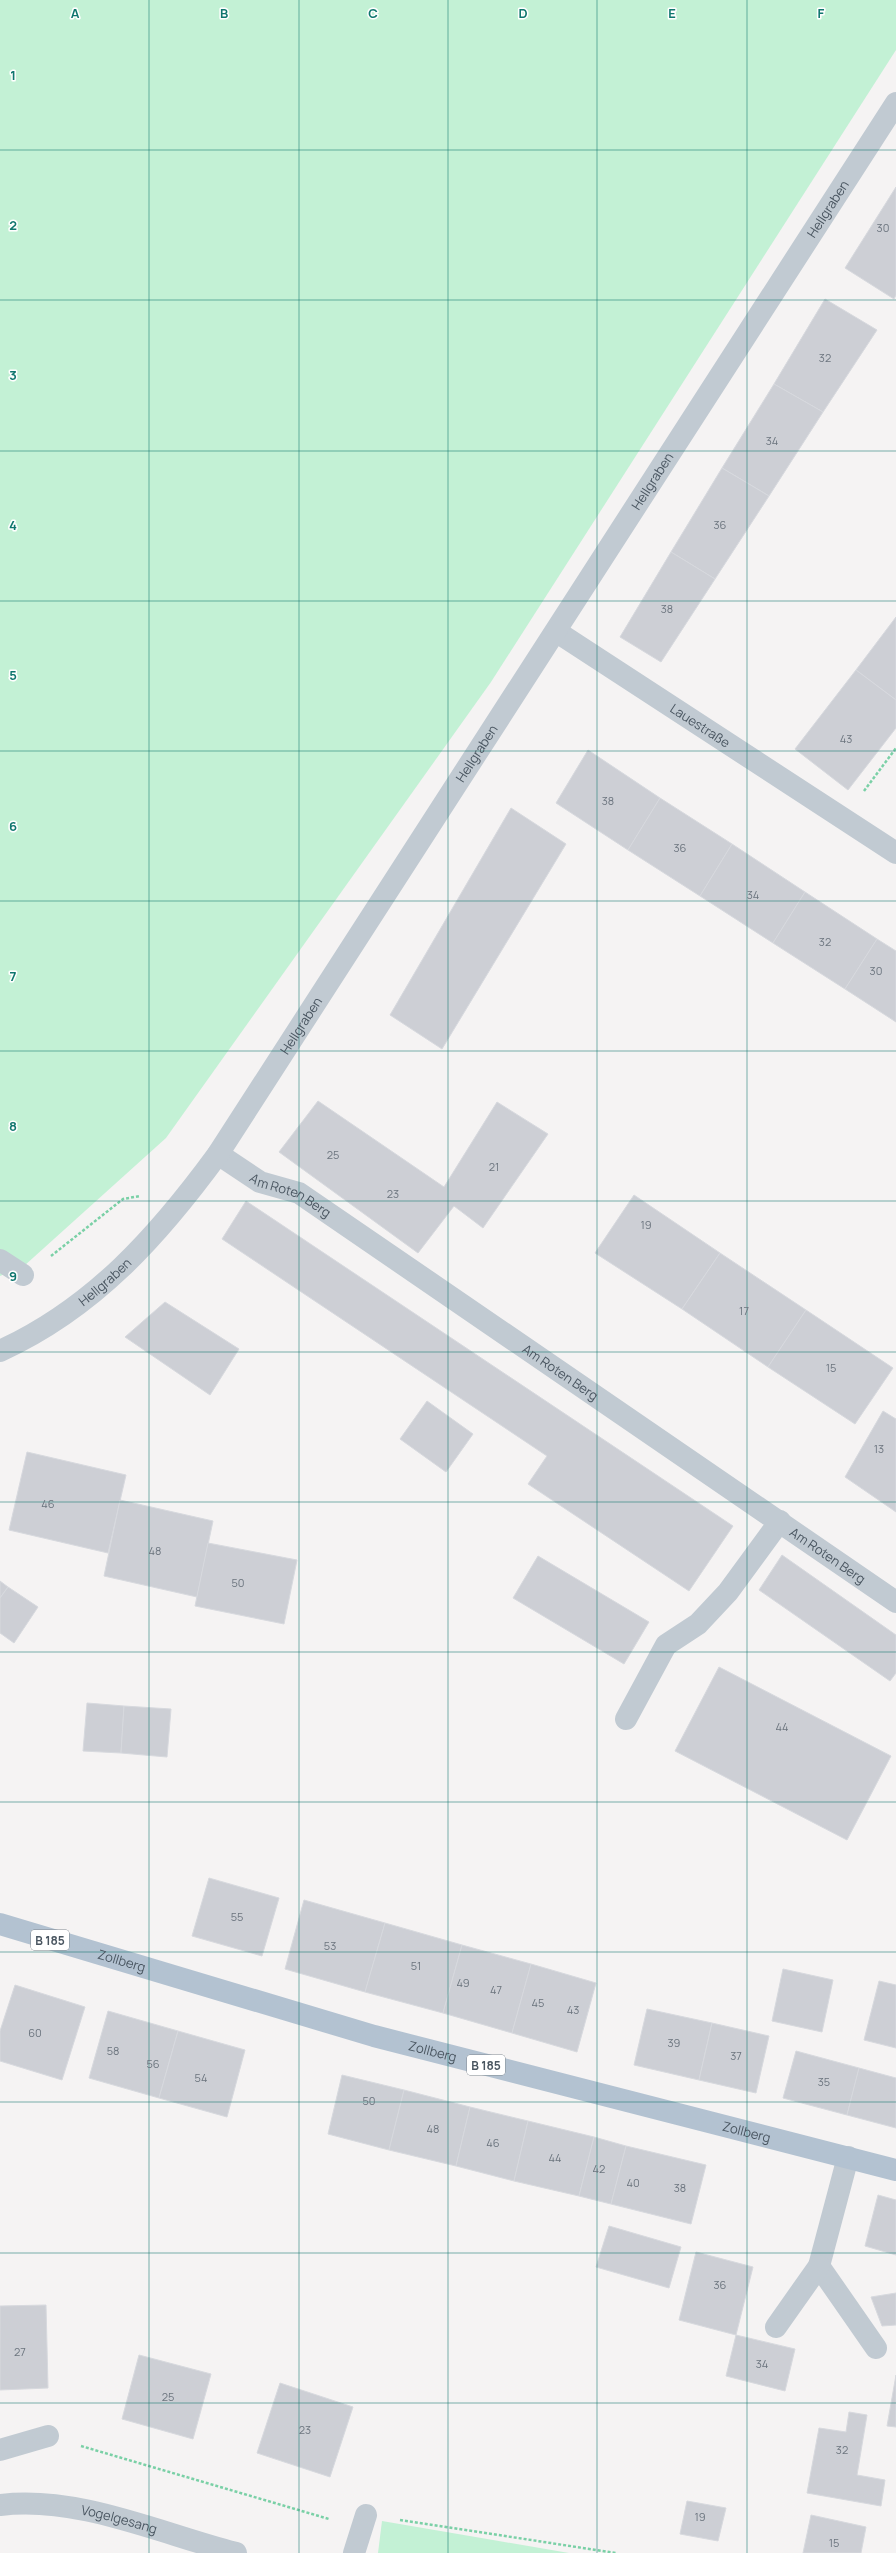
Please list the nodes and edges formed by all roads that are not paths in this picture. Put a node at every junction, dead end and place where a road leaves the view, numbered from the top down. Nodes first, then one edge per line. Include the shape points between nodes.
1 (896, 103) edge
2 (557, 632) junction
3 (896, 853) edge
4 (218, 1154) junction
5 (0, 1260) edge
6 (23, 1275) road end
7 (0, 1351) edge
8 (780, 1521) junction
9 (896, 1602) edge
10 (626, 1719) dead end
11 (10, 1927) edge
12 (848, 2157) junction
13 (896, 2170) edge
14 (819, 2266) junction
15 (776, 2327) dead end
16 (876, 2348) dead end
17 (48, 2436) road end
18 (0, 2450) edge
19 (0, 2505) edge
20 (366, 2515) road end
21 (236, 2553) edge
22 (354, 2553) edge

1 - 2 street, Hellgraben
2 - 3 street, Lauestraße
2 - 4 street, Hellgraben
4 - 7 street, Hellgraben via 182,1204 126,1264 89,1297 52,1324
4 - 8 street, Am Roten Berg via 260,1182 299,1193
5 - 6 street
8 - 9 street, Am Roten Berg
8 - 10 street via 728,1592 698,1624 666,1645
11 - 12 main road, Zollberg / B 185 via 374,2036
12 - 13 main road, Zollberg / B 185
12 - 14 street
14 - 15 street
14 - 16 street
17 - 18 street
19 - 21 street, Vogelgesang via 46,2505 97,2513
20 - 22 street

